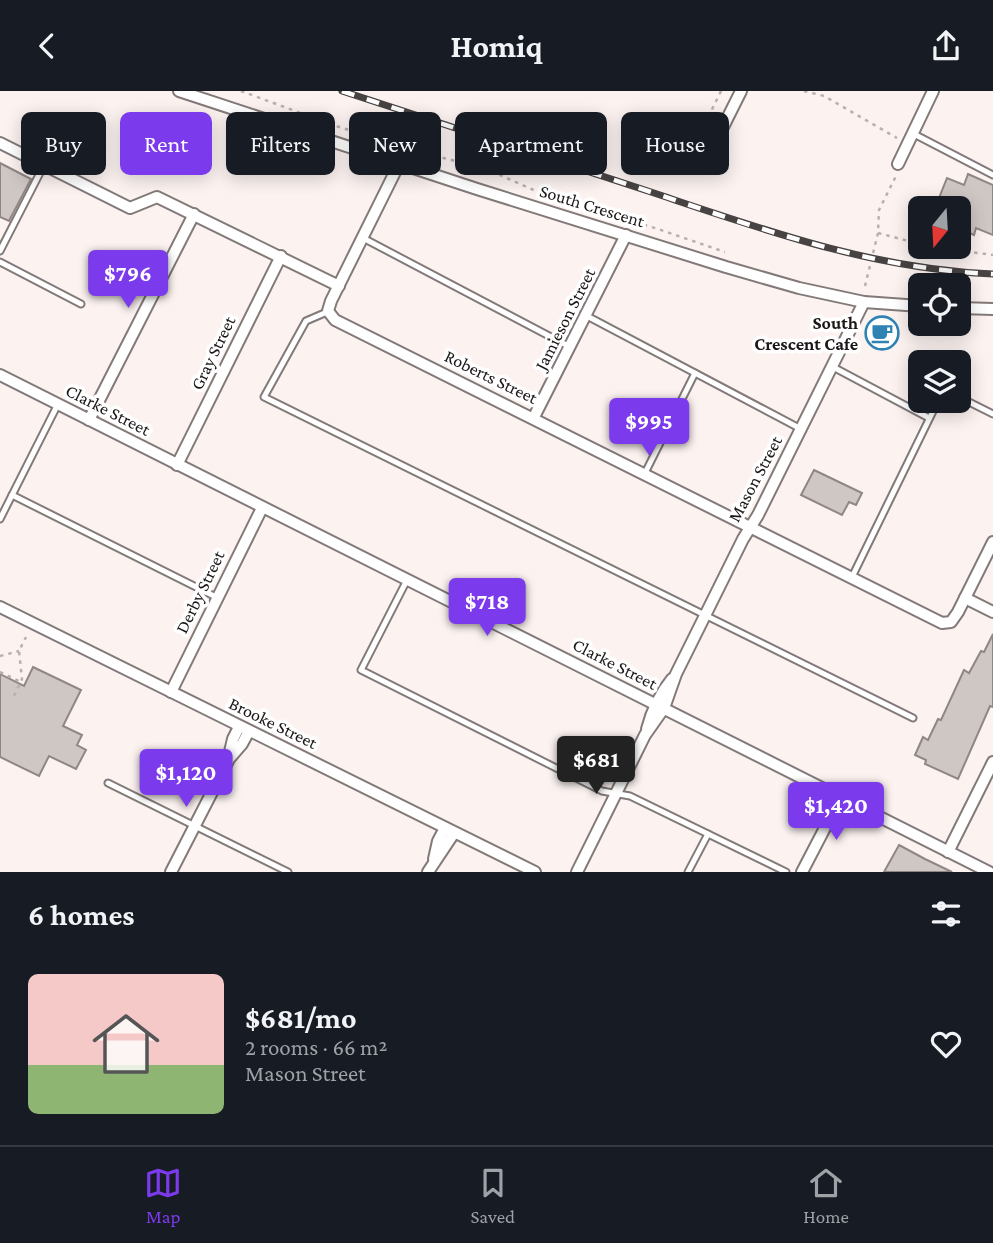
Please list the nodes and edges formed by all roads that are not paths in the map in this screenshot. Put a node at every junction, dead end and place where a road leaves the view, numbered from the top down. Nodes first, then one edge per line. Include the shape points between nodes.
1 (179, 91) edge
2 (741, 91) edge
3 (933, 91) edge
4 (729, 116) edge
5 (910, 138) junction
6 (0, 143) edge
7 (349, 146) edge
8 (21, 154) edge
9 (993, 163) edge
10 (898, 164) dead end
11 (991, 174) edge
12 (39, 175) edge
13 (64, 175) edge
14 (394, 175) edge
15 (440, 175) edge
16 (194, 214) junction
17 (626, 235) junction
18 (363, 238) junction
19 (0, 251) edge
20 (281, 256) junction
21 (0, 262) edge
22 (339, 286) junction
23 (864, 302) junction
24 (81, 304) dead end
25 (908, 305) edge
26 (971, 308) edge
27 (993, 309) edge
28 (328, 311) junction
29 (587, 316) junction
30 (570, 347) junction
31 (833, 367) junction
32 (695, 373) junction
33 (0, 375) edge
34 (971, 403) edge
35 (58, 404) junction
36 (932, 413) edge
37 (993, 414) edge
38 (534, 417) junction
39 (929, 418) junction
40 (89, 420) junction
41 (802, 429) junction
42 (177, 465) junction
43 (645, 474) junction
44 (12, 495) junction
45 (262, 507) junction
46 (0, 519) edge
47 (750, 526) junction
48 (993, 542) edge
49 (852, 579) junction
50 (407, 580) junction
51 (216, 597) junction
52 (965, 598) junction
53 (0, 607) edge
54 (993, 612) edge
55 (705, 615) junction
56 (171, 692) junction
57 (659, 706) junction
58 (913, 718) dead end
59 (244, 729) junction
60 (993, 762) edge
61 (108, 783) dead end
62 (616, 793) junction
63 (841, 797) junction
64 (195, 826) junction
65 (449, 831) junction
66 (708, 834) junction
67 (948, 852) junction
68 (431, 867) edge
69 (172, 872) edge
70 (288, 872) edge
71 (532, 872) edge
72 (577, 872) edge
73 (688, 872) edge
74 (786, 872) edge
75 (802, 872) edge
76 (989, 872) edge

1 - 7 street, South Crescent
2 - 4 street
3 - 5 street
5 - 10 street
5 - 11 lane
6 - 8 street
9 - 11 lane
12 - 19 lane
13 - 16 street via 130,208 158,197
14 - 18 street
15 - 17 street, South Crescent
16 - 20 street
16 - 40 street
17 - 23 street, South Crescent via 799,288
17 - 29 street, Jamieson Street
18 - 22 street
18 - 30 lane
20 - 22 street
20 - 42 street, Gray Street
21 - 24 lane
22 - 28 street
23 - 25 street, South Crescent
23 - 31 street, Mason Street
26 - 27 street
28 - 38 street, Roberts Street via 335,320
28 - 55 lane via 306,321 264,397
29 - 30 street, Jamieson Street
29 - 32 lane
30 - 38 street, Jamieson Street
31 - 39 lane
31 - 41 street, Mason Street
32 - 41 lane
32 - 43 lane
33 - 35 street, Clarke Street
34 - 37 lane
35 - 40 street, Clarke Street
35 - 44 lane
36 - 39 lane
38 - 43 street, Roberts Street
39 - 49 lane
40 - 42 street, Clarke Street
41 - 47 street, Mason Street
42 - 45 street, Clarke Street
43 - 47 street, Roberts Street
44 - 46 lane
44 - 51 lane
45 - 50 street, Clarke Street
45 - 51 street, Derby Street
47 - 49 street, Roberts Street
47 - 55 street, Mason Street
48 - 52 street
49 - 52 street, Roberts Street via 942,623 951,622
50 - 57 street, Clarke Street
50 - 62 lane via 361,670 602,791
51 - 56 street, Derby Street
52 - 54 street
53 - 56 street, Brooke Street
55 - 57 street, Mason Street
55 - 58 lane
56 - 59 street, Brooke Street
57 - 62 street, Mason Street
57 - 63 street, Clarke Street
59 - 64 street via 242,744 229,759
59 - 65 street, Brooke Street
60 - 67 street
61 - 64 lane
62 - 66 lane
62 - 72 street, Mason Street
63 - 67 street, Clarke Street
63 - 75 street
64 - 69 street
64 - 70 lane
65 - 68 street via 447,846
65 - 71 street, Brooke Street
66 - 73 lane
66 - 74 lane
67 - 76 street, Clarke Street

